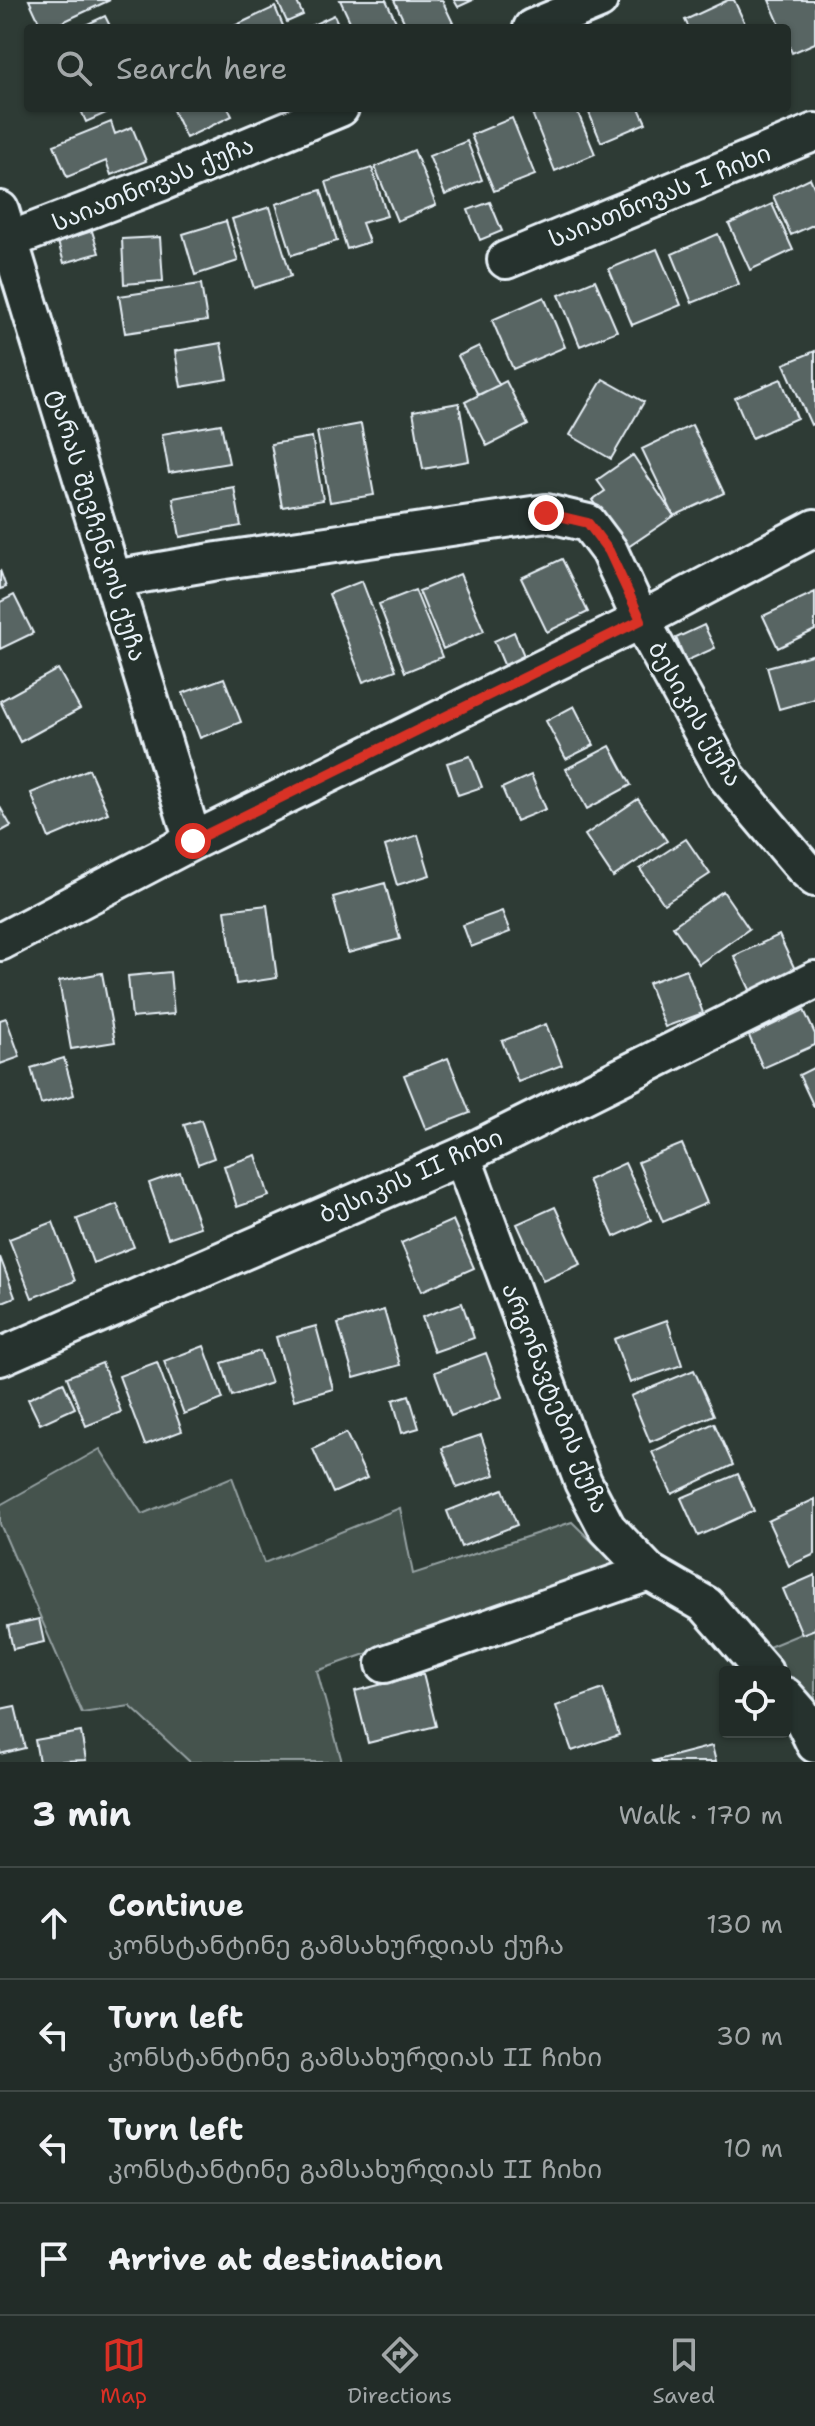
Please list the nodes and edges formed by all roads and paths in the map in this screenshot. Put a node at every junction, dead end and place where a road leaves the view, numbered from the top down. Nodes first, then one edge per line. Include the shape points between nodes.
1 (599, 0) edge
2 (542, 24) edge
3 (330, 112) edge
4 (815, 132) edge
5 (5, 225) edge
6 (506, 260) dead end
7 (815, 528) edge
8 (113, 579) junction
9 (641, 620) junction
10 (193, 841) junction
11 (815, 878) edge
12 (0, 942) edge
13 (815, 980) edge
14 (462, 1156) junction
15 (0, 1357) edge
16 (649, 1572) junction
17 (385, 1664) dead end
18 (759, 1666) edge
19 (791, 1703) edge
20 (815, 1744) edge

1 - 2 street
3 - 5 street, საიათნოვას ქუჩა via 162,182
4 - 6 street, საიათნოვას I ჩიხი
5 - 8 street, ტარას შევჩენკოს ქუჩა
7 - 9 street
8 - 9 street, ბესიკის ქუჩა via 546,513 588,523 609,551
8 - 10 street, ტარას შევჩენკოს ქუჩა
9 - 10 street
9 - 11 street, ბესიკის ქუჩა via 727,777
10 - 12 street
13 - 14 street, ბესიკის II ჩიხი
14 - 15 street, ბესიკის II ჩიხი
14 - 16 street, არგონავტების ქუჩა via 583,1482 607,1528
16 - 17 street
16 - 18 street, არგონავტების ქუჩა via 706,1605
19 - 20 street

